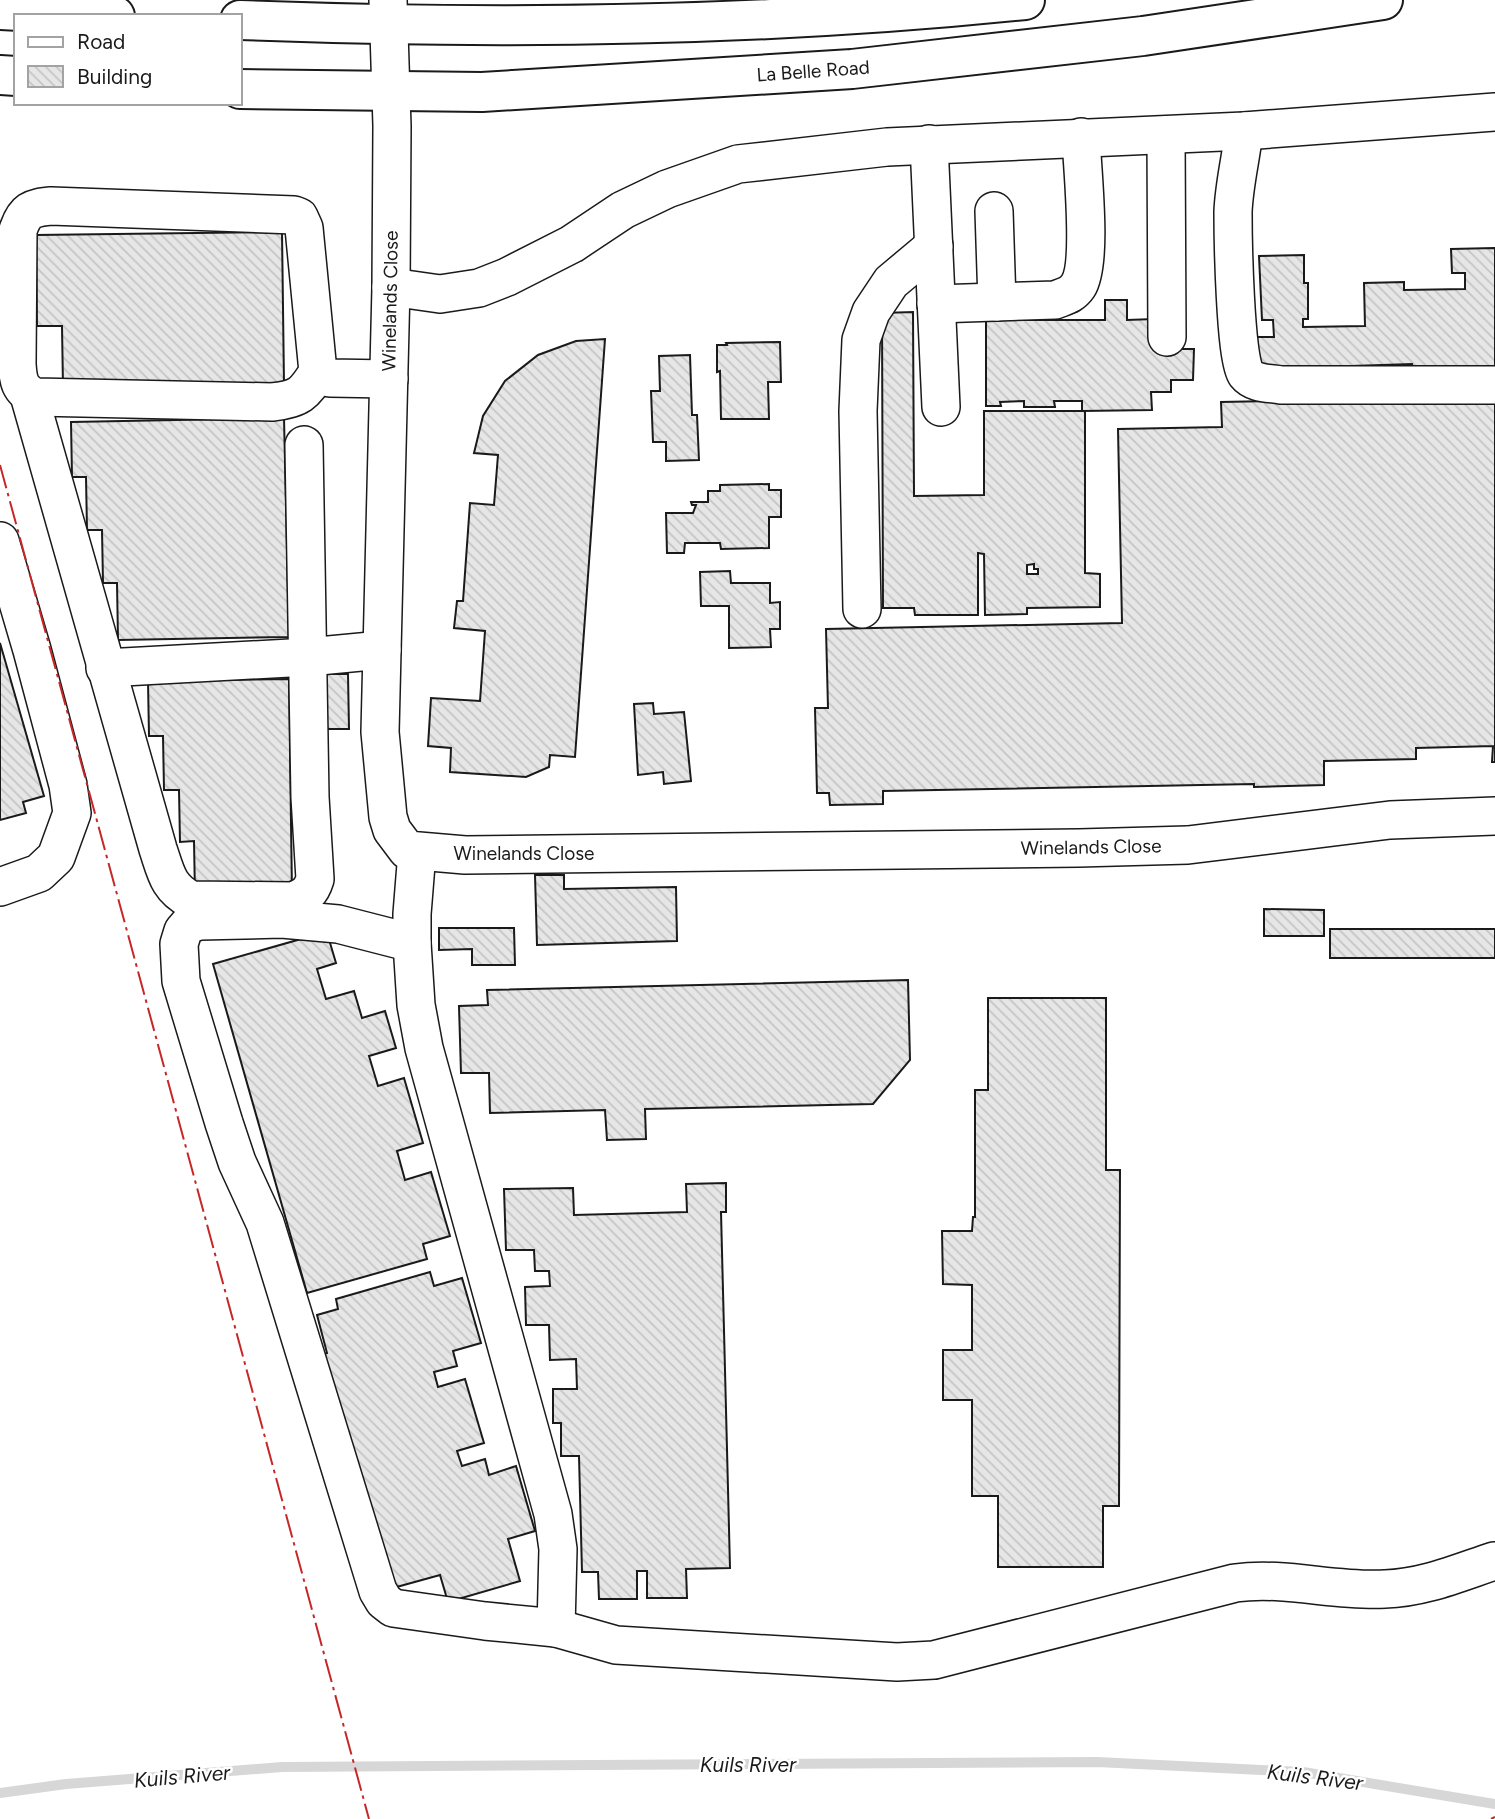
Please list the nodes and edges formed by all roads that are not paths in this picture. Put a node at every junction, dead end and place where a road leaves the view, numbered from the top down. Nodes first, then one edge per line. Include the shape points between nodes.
1 (1025, 0) edge
2 (1383, 0) edge
3 (0, 10) edge
4 (388, 12) edge
5 (77, 14) edge
6 (242, 20) edge
7 (242, 89) edge
8 (390, 92) junction
9 (1495, 112) edge
10 (1244, 131) junction
11 (1166, 135) junction
12 (1081, 137) junction
13 (929, 144) junction
14 (994, 211) dead end
15 (934, 247) junction
16 (391, 287) junction
17 (997, 302) junction
18 (936, 304) junction
19 (1167, 337) dead end
20 (318, 372) junction
21 (389, 379) junction
22 (1495, 385) edge
23 (29, 395) junction
24 (941, 407) dead end
25 (304, 445) dead end
26 (0, 541) edge
27 (862, 609) dead end
28 (382, 650) junction
29 (308, 657) junction
30 (105, 668) junction
31 (1495, 817) edge
32 (417, 852) junction
33 (0, 887) edge
34 (412, 943) junction
35 (1494, 1561) edge
36 (556, 1628) junction

1 - 4 main road via 681,22
2 - 8 main road, La Belle Road via 1143,36 852,69 482,92
3 - 5 main road
4 - 6 main road
4 - 8 street, Winelands Close
7 - 8 main road, La Belle Road
8 - 16 street, Winelands Close
9 - 10 street
10 - 11 street
10 - 22 street via 1233,211 1238,340 1248,377 1281,385
11 - 12 street
11 - 19 street
12 - 13 street
12 - 17 street via 1085,242 1079,285 1071,295 1055,299
13 - 15 street
13 - 16 street via 738,164 623,210 572,244 479,288 440,294
14 - 17 street
15 - 18 street
15 - 27 street via 891,282 871,312 860,341
16 - 21 street, Winelands Close
17 - 18 street
18 - 24 street
20 - 21 street via 330,378
20 - 23 street via 304,393 272,402
20 - 23 street via 304,228 299,217 51,205 32,209 23,216 18,230 18,372
21 - 28 street, Winelands Close
23 - 30 street
25 - 29 street
26 - 33 street via 72,813 56,857 39,873
28 - 29 street
28 - 32 street, Winelands Close via 380,732 388,817 399,840
29 - 30 street
29 - 30 street via 315,879 306,896 275,902 191,900 172,886
31 - 32 street, Winelands Close via 1390,820 1188,845
32 - 34 street
34 - 36 street via 416,1004 430,1073 553,1514 558,1549
34 - 36 street via 338,924 200,920 183,931 181,981 224,1124 265,1223 378,1591 393,1608 405,1611
35 - 36 street via 1426,1584 1386,1589 1258,1580 1235,1583 934,1660 616,1645

